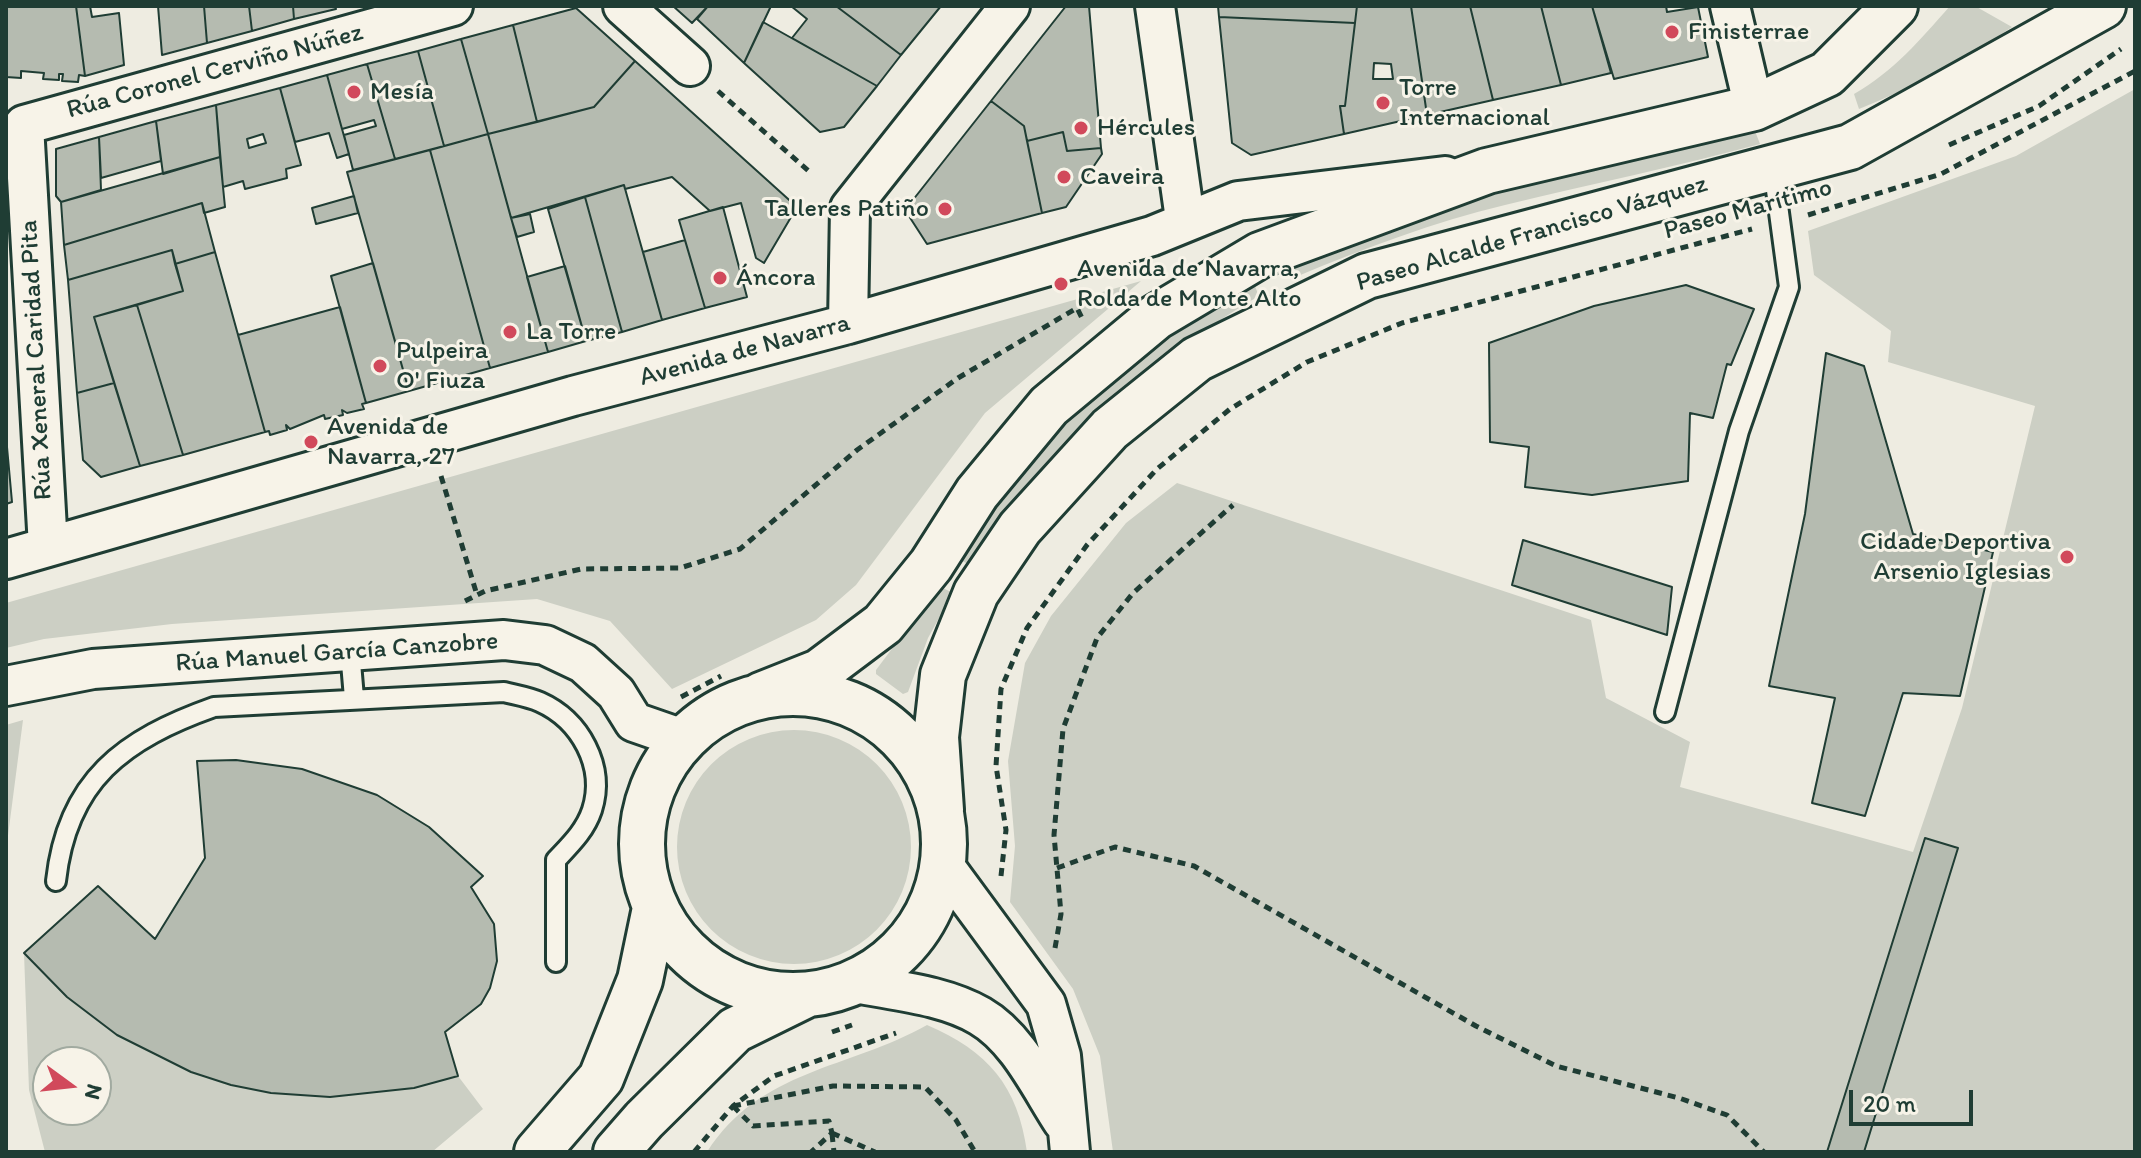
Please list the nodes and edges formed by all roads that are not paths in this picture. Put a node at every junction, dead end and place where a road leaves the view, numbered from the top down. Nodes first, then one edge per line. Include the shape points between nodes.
1 (453, 6) edge
2 (623, 6) edge
3 (1010, 6) edge
4 (1730, 6) edge
5 (1895, 6) edge
6 (2104, 7) edge
7 (1154, 8) edge
8 (690, 66) road end
9 (1754, 108) junction
10 (24, 125) joint
11 (1773, 168) junction
12 (1487, 171) junction
13 (1185, 219) junction
14 (848, 324) junction
15 (48, 547) junction
16 (6, 559) edge
17 (350, 651) junction
18 (6, 686) edge
19 (761, 695) junction
20 (354, 698) junction
21 (1665, 712) dead end
22 (683, 739) junction
23 (941, 810) junction
24 (943, 864) junction
25 (56, 881) dead end
26 (655, 908) junction
27 (556, 962) dead end
28 (807, 995) junction
29 (855, 1004) junction
30 (1069, 1140) edge
31 (537, 1152) edge
32 (616, 1152) edge

1 - 10 street, Rúa Coronel Cerviño Núñez
2 - 8 street
3 - 14 street via 850,208
4 - 9 street
5 - 9 main road via 1827,74
6 - 11 main road, Paseo Alcalde Francisco Vázquez via 1850,147
7 - 13 street
9 - 12 main road
10 - 15 street, Rúa Xeneral Caridad Pita
11 - 21 lane via 1789,287 1739,431
11 - 23 main road, Paseo Alcalde Francisco Vázquez via 1367,276 1197,359 1110,429 1020,528 976,593 943,675 936,737
12 - 13 street, Avenida de Navarra via 1238,201
12 - 19 main road via 1260,255 1156,317 1049,406 977,493 931,565 883,624 819,672
13 - 14 street, Avenida de Navarra via 1152,236
14 - 15 street, Avenida de Navarra
15 - 16 street, Avenida de Navarra
17 - 18 street, Rúa Manuel García Canzobre via 93,669
17 - 20 lane
17 - 22 street, Rúa Manuel García Canzobre via 504,640 545,645 583,663 616,693 634,722
19 - 22 main road via 719,711
19 - 23 main road via 824,696 854,705 894,730 924,766
20 - 25 lane via 214,707 130,744 99,774 76,809 60,844
20 - 27 lane via 504,692 539,701 564,716 585,739 595,769 593,808 578,837 556,860
22 - 26 main road via 658,776 643,819 643,864
23 - 24 main road, Paseo Alcalde Francisco Vázquez
24 - 29 main road, Paseo Alcalde Francisco Vázquez via 928,912
24 - 30 street via 1046,1004 1061,1056
26 - 28 main road via 681,946 717,976 760,992
26 - 31 main road via 640,980 601,1078
28 - 29 main road
28 - 32 main road via 735,1030
29 - 30 street via 938,1000 981,1016 1015,1047

